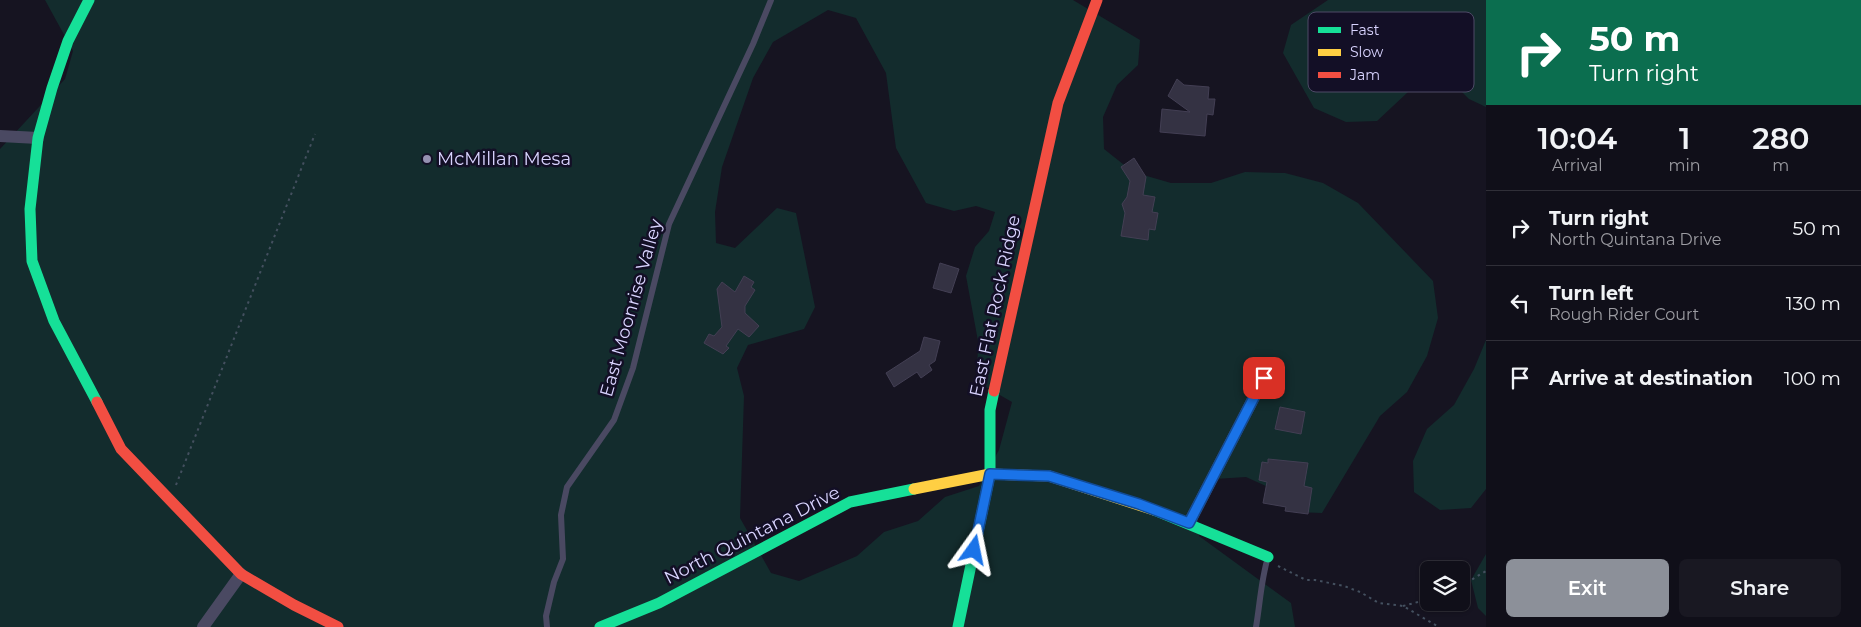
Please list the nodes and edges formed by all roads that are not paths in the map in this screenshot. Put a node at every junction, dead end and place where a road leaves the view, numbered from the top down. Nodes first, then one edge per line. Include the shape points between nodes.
1 (89, 0) edge
2 (771, 0) edge
3 (1097, 0) edge
4 (0, 136) edge
5 (38, 138) junction
6 (1264, 378) dead end
7 (990, 474) junction
8 (1189, 523) junction
9 (1268, 557) joint
10 (241, 574) junction
11 (203, 627) edge
12 (338, 627) edge
13 (547, 627) edge
14 (600, 627) edge
15 (958, 627) edge
16 (1256, 627) edge

1 - 5 street via 68,41
2 - 13 lane, East Moonrise Valley via 669,224 633,368 614,420 567,487 561,515 562,559 546,616
3 - 7 street, East Flat Rock Ridge via 1058,103 990,410
4 - 5 street
5 - 10 street via 30,209 32,261 54,321 121,449
6 - 8 street
7 - 8 street, North Quintana Drive via 1049,476
7 - 14 street, North Quintana Drive via 850,502 658,603
7 - 15 street, East Flat Rock Ridge
8 - 9 street, North Quintana Drive
9 - 16 lane
10 - 11 street
10 - 12 street

